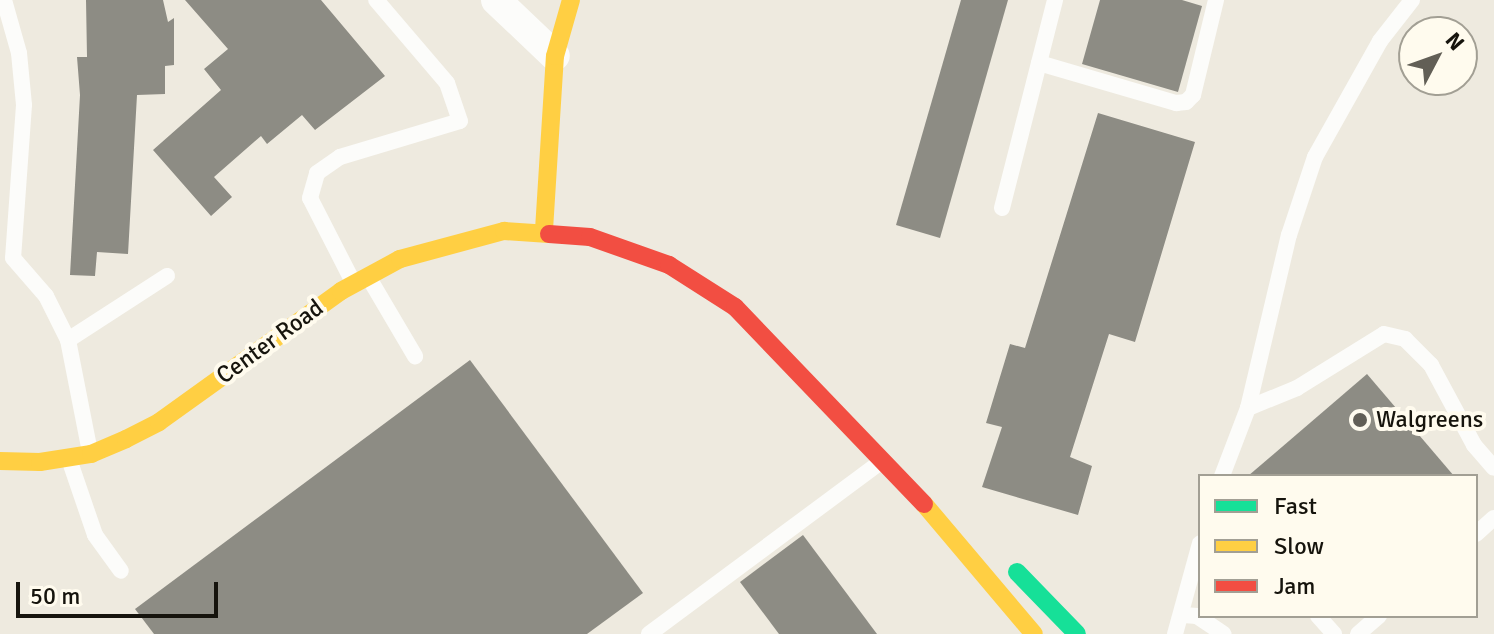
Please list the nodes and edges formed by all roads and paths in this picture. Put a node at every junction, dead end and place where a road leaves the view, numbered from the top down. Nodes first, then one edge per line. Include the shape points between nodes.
1 (4, 0) edge
2 (376, 0) edge
3 (496, 0) edge
4 (571, 0) edge
5 (1055, 0) edge
6 (1216, 0) edge
7 (1412, 0) edge
8 (555, 56) junction
9 (1039, 63) junction
10 (1002, 208) dead end
11 (544, 230) junction
12 (167, 276) dead end
13 (361, 279) junction
14 (68, 340) junction
15 (415, 356) dead end
16 (1248, 408) junction
17 (91, 454) junction
18 (68, 457) junction
19 (884, 459) junction
20 (0, 461) edge
21 (1494, 468) edge
22 (1223, 474) edge
23 (912, 488) junction
24 (1494, 518) edge
25 (1478, 532) edge
26 (975, 533) dead end
27 (1198, 551) edge
28 (998, 553) dead end
29 (121, 571) dead end
30 (1183, 615) junction
31 (1198, 617) edge
32 (1200, 618) edge
33 (1320, 618) edge
34 (1377, 618) edge
35 (649, 634) edge
36 (1034, 634) edge
37 (1077, 634) edge
38 (1175, 634) edge
39 (1224, 634) edge
40 (1334, 634) edge
41 (1358, 634) edge

1 - 14 lane via 19,53 24,105 13,258 46,296
2 - 13 lane via 447,83 460,121 340,157 317,173 310,198
3 - 8 street
4 - 8 street
5 - 9 lane
6 - 9 lane via 1193,95 1186,102
7 - 16 lane via 1380,41 1315,157 1289,235
8 - 11 street
9 - 10 lane
11 - 13 street, Center Road via 504,231 437,245
11 - 19 street, Center Road via 590,237 697,280 769,339
12 - 14 lane
13 - 15 lane
13 - 17 street, Center Road via 159,422
14 - 17 lane
16 - 21 lane via 1297,388 1384,334 1395,336 1431,365 1474,445
16 - 22 lane
17 - 18 street, Center Road
18 - 20 street, Center Road
18 - 29 lane via 95,535
19 - 23 street, Center Road
19 - 35 lane
23 - 26 street, Center Road
23 - 36 street, Center Road via 969,563
24 - 25 lane
27 - 30 lane
28 - 37 street
30 - 31 lane
30 - 38 lane
32 - 39 lane
33 - 40 lane
34 - 41 lane

